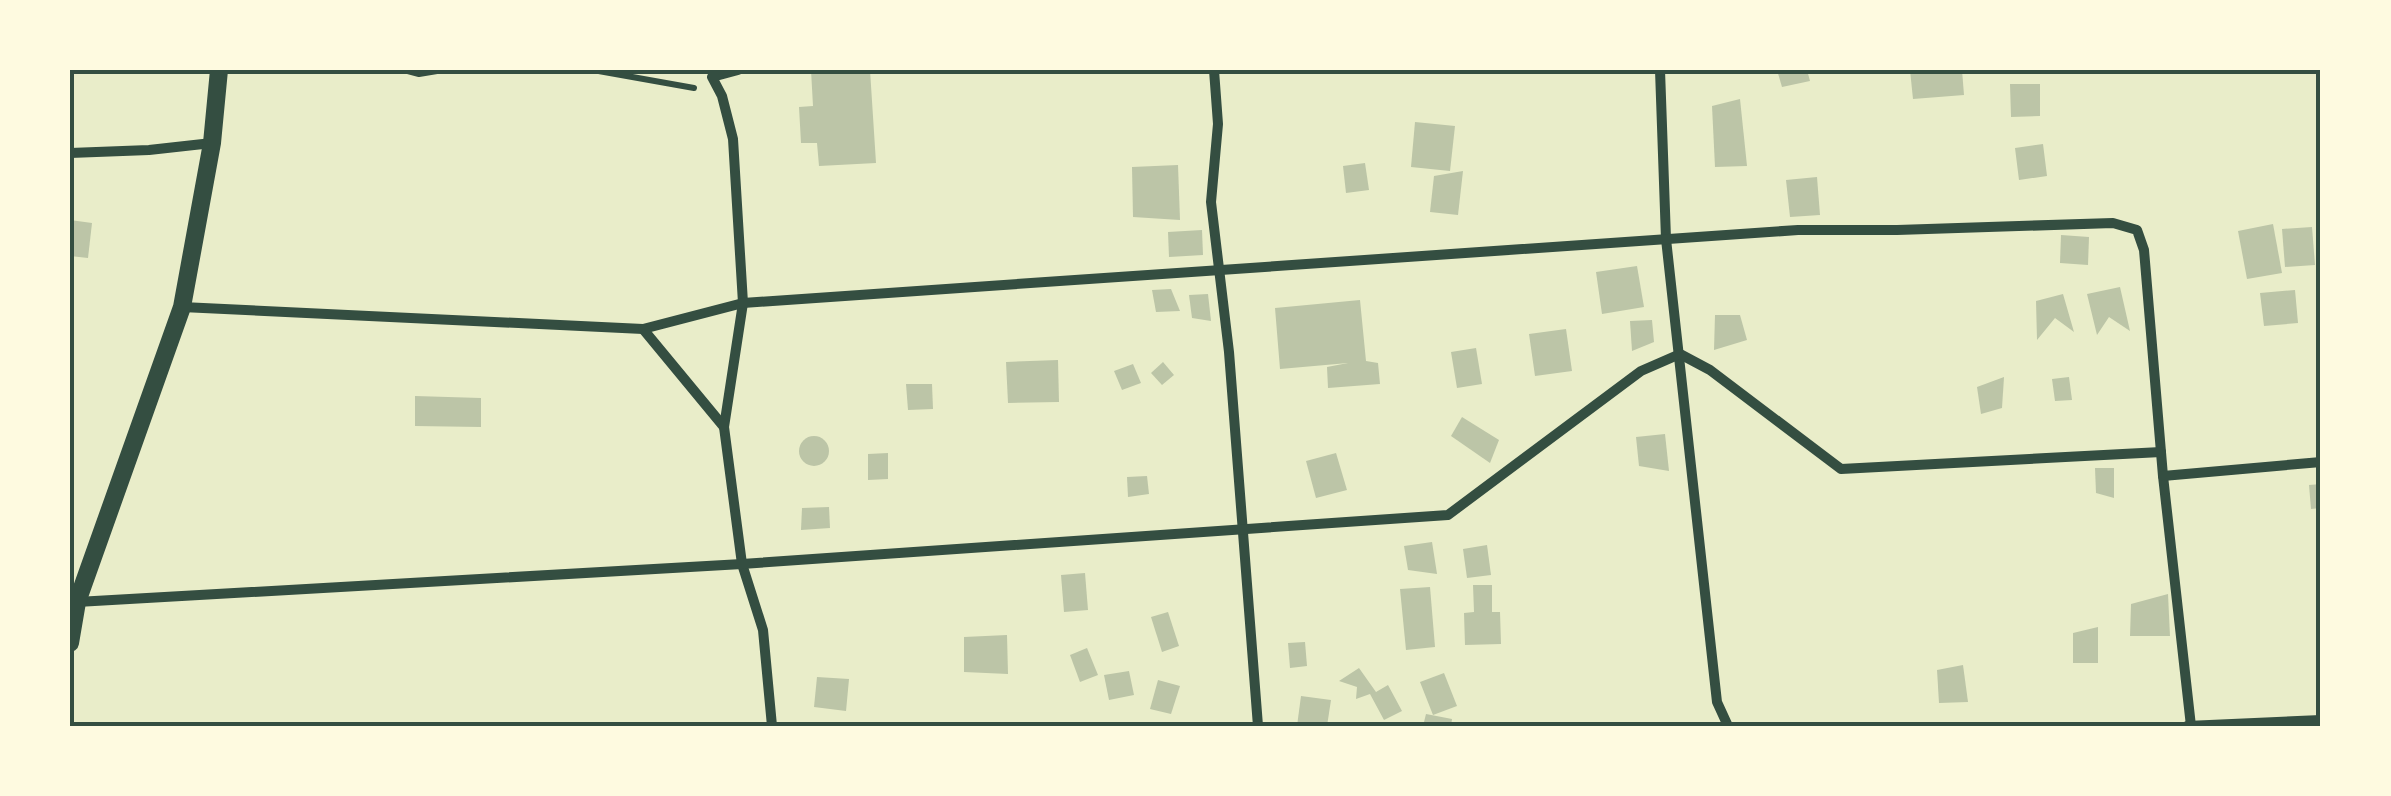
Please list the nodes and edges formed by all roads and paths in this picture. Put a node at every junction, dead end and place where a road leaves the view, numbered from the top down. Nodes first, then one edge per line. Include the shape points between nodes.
1 (219, 70) edge
2 (404, 70) edge
3 (443, 70) edge
4 (593, 70) edge
5 (738, 70) edge
6 (1214, 70) edge
7 (1660, 70) edge
8 (712, 77) junction
9 (212, 143) junction
10 (70, 153) edge
11 (1666, 238) junction
12 (1220, 272) junction
13 (743, 303) junction
14 (182, 307) junction
15 (643, 329) junction
16 (1680, 354) junction
17 (724, 427) junction
18 (2161, 452) junction
19 (2321, 462) edge
20 (2163, 476) junction
21 (1241, 530) junction
22 (742, 564) junction
23 (77, 602) junction
24 (70, 643) edge
25 (2321, 720) edge
26 (772, 726) edge
27 (1258, 726) edge
28 (1728, 726) edge
29 (2189, 726) edge

1 - 9 street
2 - 3 path
4 - 8 path via 694,88
5 - 8 street
6 - 12 street via 1218,124 1211,202
7 - 11 street
8 - 13 street via 733,139
9 - 10 street
9 - 14 street
11 - 12 street
11 - 16 street
11 - 18 street via 2113,223 2137,230
12 - 13 street
12 - 21 street
13 - 15 street
13 - 17 street
14 - 15 street
14 - 23 street
15 - 17 street
16 - 18 street via 1841,469
16 - 21 street via 1640,371 1448,516
16 - 28 street via 1717,702
17 - 22 street
18 - 20 street
19 - 20 street
20 - 29 street
21 - 22 street
21 - 27 street
22 - 23 street
22 - 26 street via 763,630
23 - 24 street
25 - 29 street

